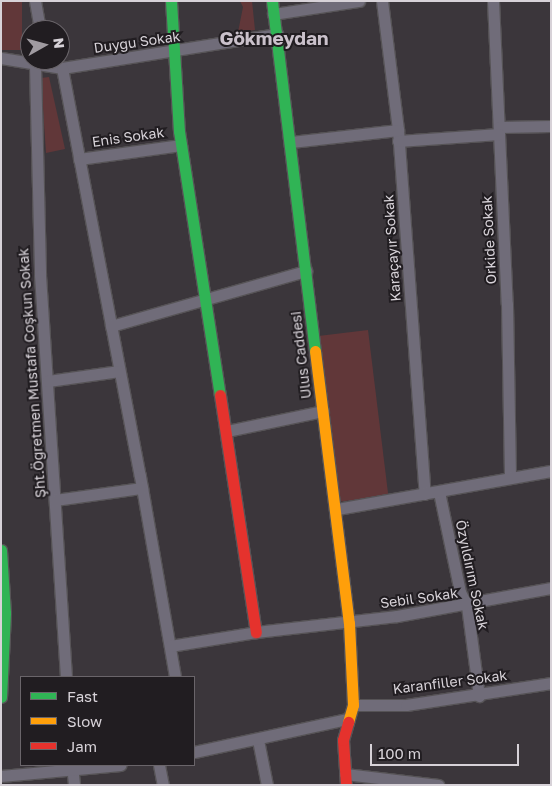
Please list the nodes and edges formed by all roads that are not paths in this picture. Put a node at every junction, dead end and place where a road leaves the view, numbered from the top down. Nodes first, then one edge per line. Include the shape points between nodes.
1 (35, 1) edge
2 (171, 1) edge
3 (272, 1) edge
4 (359, 1) edge
5 (382, 1) edge
6 (493, 1) edge
7 (273, 14) junction
8 (38, 20) edge
9 (277, 34) junction
10 (174, 52) junction
11 (1, 58) edge
12 (20, 61) edge
13 (70, 67) edge
14 (43, 70) edge
15 (62, 70) edge
16 (551, 126) edge
17 (499, 130) junction
18 (398, 136) junction
19 (291, 142) junction
20 (181, 145) junction
21 (79, 159) junction
22 (306, 271) junction
23 (204, 300) junction
24 (111, 326) junction
25 (119, 371) junction
26 (48, 381) junction
27 (323, 411) junction
28 (227, 431) junction
29 (551, 471) edge
30 (510, 478) junction
31 (142, 488) junction
32 (439, 492) junction
33 (425, 494) junction
34 (55, 500) junction
35 (337, 509) junction
36 (1, 550) edge
37 (551, 588) edge
38 (467, 606) junction
39 (349, 622) junction
40 (256, 632) junction
41 (170, 646) junction
42 (66, 676) edge
43 (175, 676) edge
44 (551, 683) edge
45 (479, 696) junction
46 (1, 697) edge
47 (353, 705) junction
48 (347, 719) junction
49 (258, 740) junction
50 (195, 752) edge
51 (104, 766) edge
52 (159, 766) edge
53 (72, 768) edge
54 (1, 776) edge
55 (346, 779) edge
56 (16, 780) edge
57 (74, 785) edge
58 (163, 785) edge
59 (267, 785) edge
60 (438, 785) edge

1 - 8 street
2 - 10 street
3 - 7 street, Ulus Caddesi
4 - 7 street
5 - 18 street, Karaçayır Sokak
6 - 17 street, Orkide Sokak
7 - 9 street, Ulus Caddesi
9 - 10 street, Duygu Sokak
9 - 19 street, Ulus Caddesi
10 - 13 street, Duygu Sokak
10 - 20 street
11 - 12 street, Duygu Sokak
14 - 26 street, Şht.Öğretmen Mustafa Coşkun Sokak via 40,275
15 - 21 street
16 - 17 street
17 - 18 street
17 - 30 street, Orkide Sokak
18 - 19 street
18 - 33 street, Karaçayır Sokak
19 - 22 street, Ulus Caddesi
20 - 21 street, Enis Sokak
20 - 23 street
21 - 24 street
22 - 23 street
22 - 27 street, Ulus Caddesi
23 - 24 street
23 - 28 street
24 - 25 street
25 - 26 street
25 - 31 street
26 - 34 street, Şht.Öğretmen Mustafa Coşkun Sokak
27 - 28 street
27 - 35 street, Ulus Caddesi
28 - 40 street
29 - 30 street
30 - 32 street
31 - 34 street
31 - 41 street
32 - 33 street
32 - 38 street, Özyıldırım Sokak via 460,592
33 - 35 street
34 - 42 street, Şht.Öğretmen Mustafa Coşkun Sokak
35 - 39 street, Ulus Caddesi
36 - 46 street via 5,613
37 - 38 street, Sebil Sokak
38 - 39 street, Sebil Sokak
38 - 45 street, Özyıldırım Sokak
39 - 40 street, Sebil Sokak
39 - 47 street, Ulus Caddesi
40 - 41 street, Sebil Sokak
41 - 43 street
44 - 45 street, Karanfiller Sokak
45 - 47 street, Karanfiller Sokak via 406,705
47 - 48 street
48 - 49 street
48 - 55 street via 343,740
49 - 50 street
49 - 59 street
51 - 53 street
52 - 58 street
53 - 56 street
53 - 57 street
54 - 56 street
55 - 60 street

